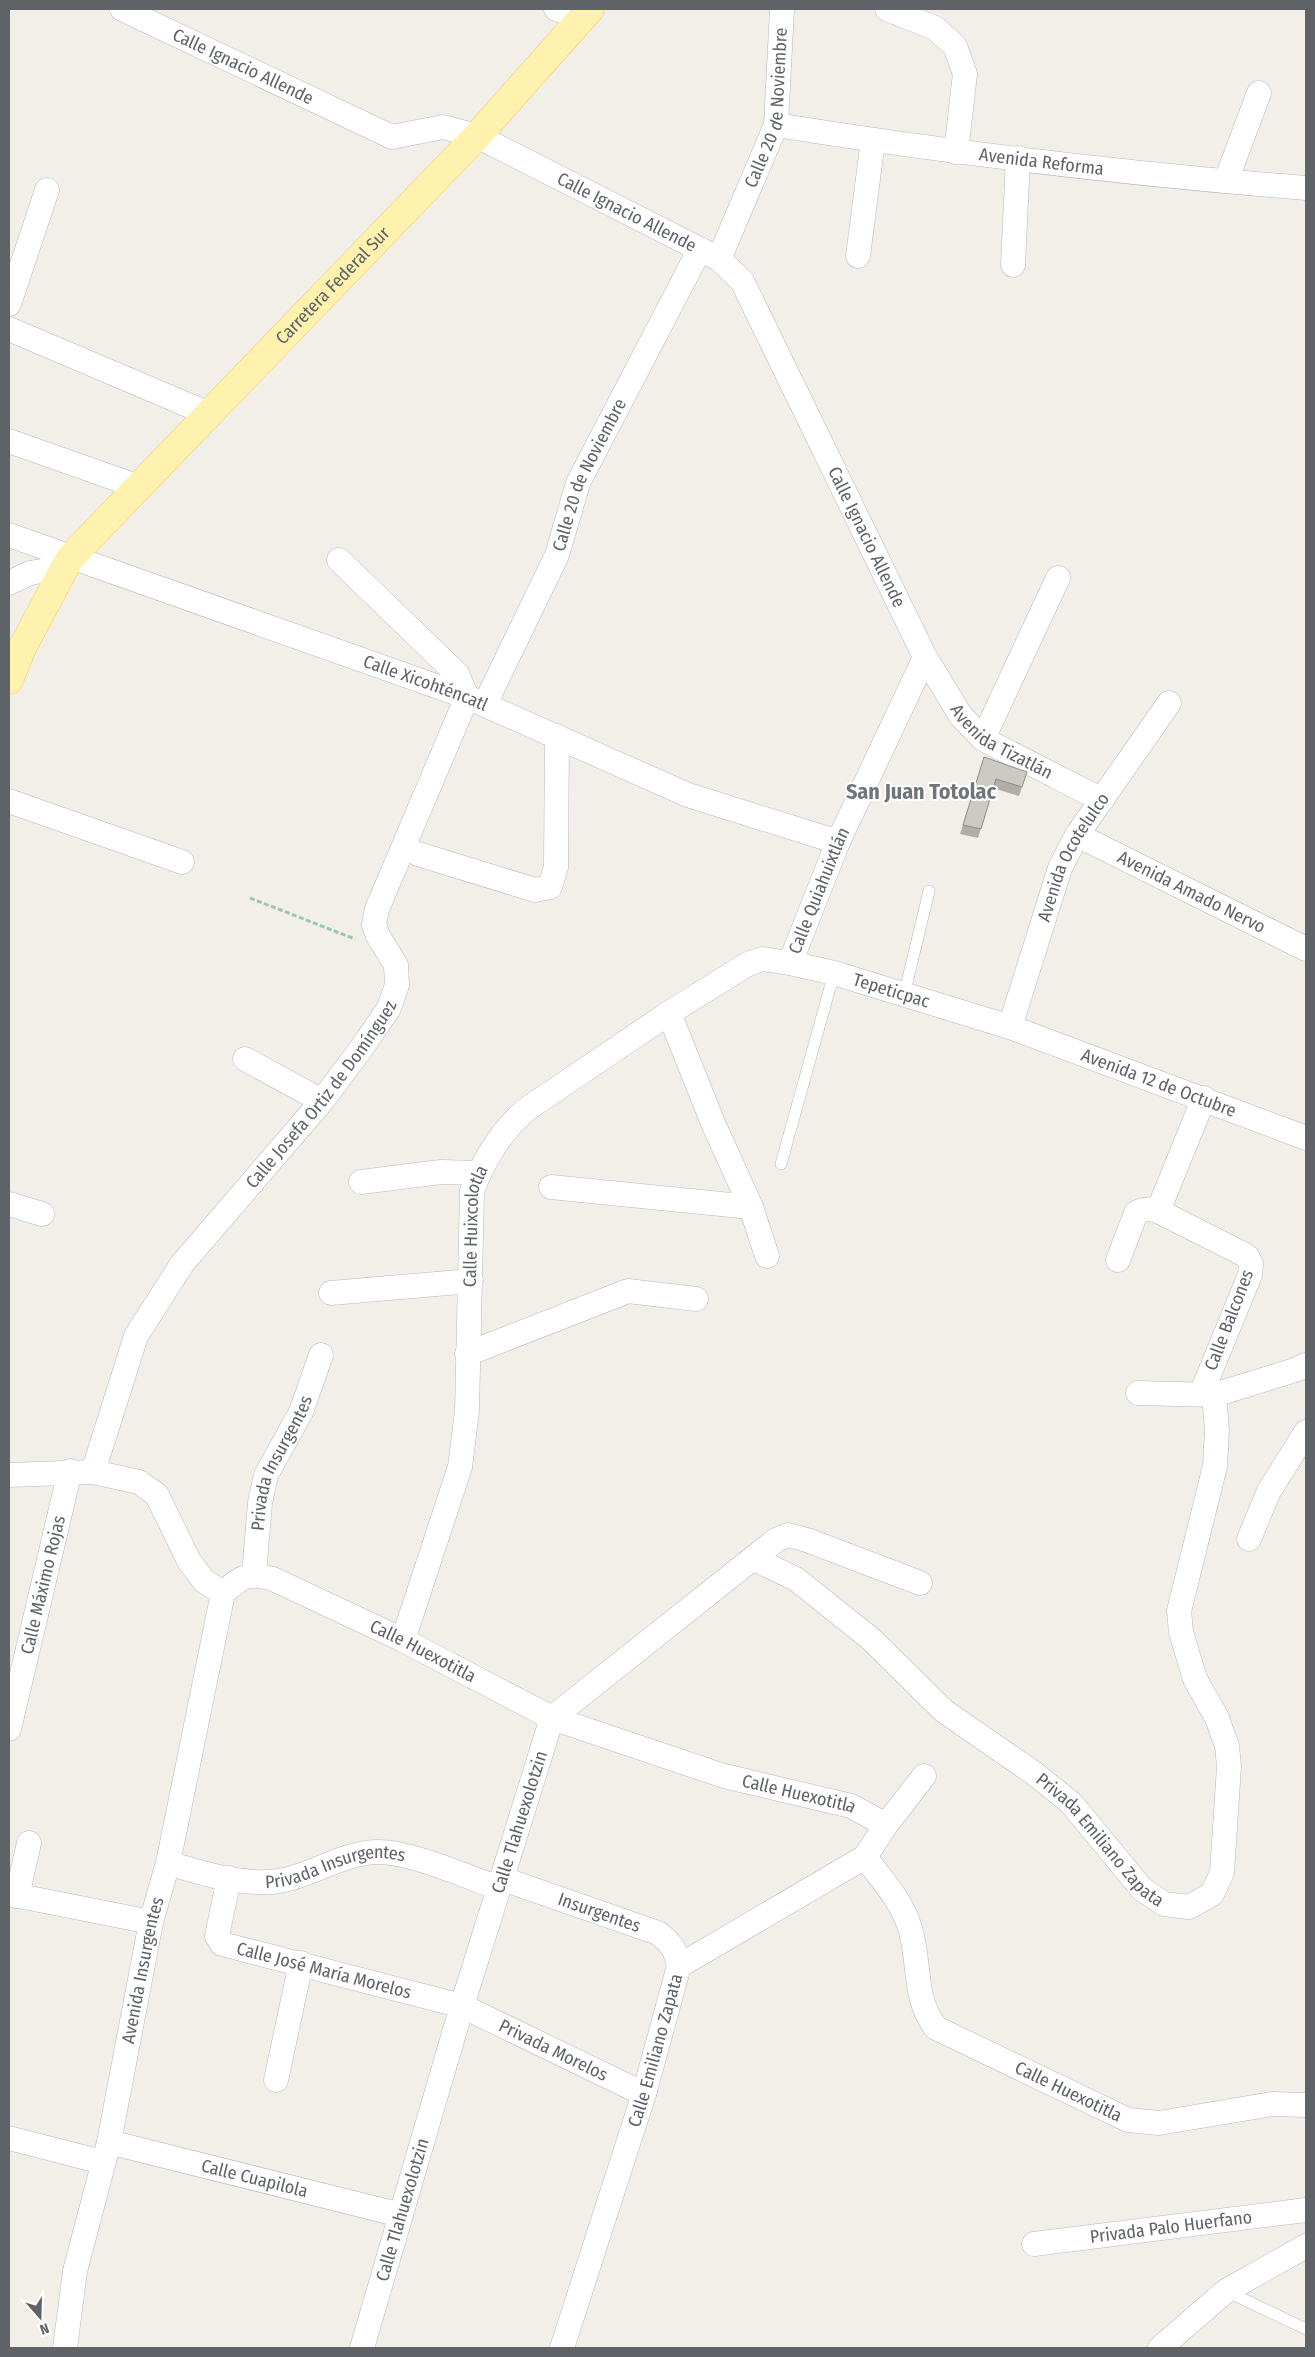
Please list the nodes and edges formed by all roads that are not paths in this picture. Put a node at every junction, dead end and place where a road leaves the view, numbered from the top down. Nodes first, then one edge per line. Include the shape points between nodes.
1 (122, 9) edge
2 (556, 9) edge
3 (782, 9) edge
4 (888, 9) edge
5 (586, 14) edge
6 (1259, 93) dead end
7 (776, 125) junction
8 (477, 136) junction
9 (873, 140) junction
10 (956, 152) junction
11 (1018, 158) junction
12 (1226, 181) junction
13 (1306, 188) edge
14 (47, 190) dead end
15 (710, 254) junction
16 (858, 256) dead end
17 (1013, 265) dead end
18 (9, 304) edge
19 (9, 329) edge
20 (209, 414) junction
21 (9, 441) edge
22 (140, 486) junction
23 (9, 535) edge
24 (338, 560) dead end
25 (68, 562) junction
26 (1058, 578) dead end
27 (9, 584) edge
28 (16, 640) edge
29 (925, 658) junction
30 (9, 680) edge
31 (476, 700) junction
32 (1169, 702) dead end
33 (557, 736) junction
34 (984, 739) junction
35 (1102, 800) junction
36 (9, 801) edge
37 (1077, 835) junction
38 (838, 842) junction
39 (418, 854) dead end
40 (182, 862) dead end
41 (929, 891) dead end
42 (1306, 949) edge
43 (781, 961) junction
44 (834, 973) junction
45 (904, 995) junction
46 (669, 1012) junction
47 (1010, 1027) junction
48 (245, 1059) dead end
49 (1204, 1098) junction
50 (322, 1101) junction
51 (1306, 1138) edge
52 (781, 1164) dead end
53 (479, 1173) junction
54 (360, 1182) dead end
55 (551, 1187) dead end
56 (9, 1204) edge
57 (751, 1207) junction
58 (1158, 1211) junction
59 (42, 1214) dead end
60 (767, 1256) dead end
61 (1118, 1260) dead end
62 (471, 1281) junction
63 (331, 1294) dead end
64 (696, 1300) dead end
65 (467, 1354) junction
66 (321, 1355) dead end
67 (1306, 1365) edge
68 (1138, 1393) dead end
69 (1208, 1394) junction
70 (1306, 1432) edge
71 (82, 1472) junction
72 (9, 1475) edge
73 (1249, 1539) dead end
74 (754, 1559) junction
75 (254, 1574) junction
76 (920, 1583) dead end
77 (223, 1593) junction
78 (403, 1640) junction
79 (552, 1718) junction
80 (9, 1724) edge
81 (924, 1776) dead end
82 (886, 1825) junction
83 (29, 1843) dead end
84 (865, 1857) junction
85 (168, 1863) junction
86 (229, 1878) junction
87 (501, 1884) junction
88 (13, 1895) edge
89 (151, 1922) junction
90 (300, 1963) junction
91 (679, 1966) junction
92 (462, 2006) junction
93 (276, 2080) dead end
94 (644, 2094) junction
95 (1306, 2105) edge
96 (9, 2138) edge
97 (106, 2152) junction
98 (1306, 2210) edge
99 (400, 2215) junction
100 (1034, 2244) dead end
101 (1306, 2246) edge
102 (1226, 2291) junction
103 (1306, 2329) edge
104 (65, 2348) edge
105 (362, 2348) edge
106 (562, 2348) edge
107 (1160, 2348) edge

1 - 8 street, Calle Ignacio Allende via 392,137 443,127
2 - 5 street
3 - 7 street, Calle 20 de Noviembre
4 - 10 street via 936,28 955,46 965,74
5 - 8 main road, Carretera Federal Sur
6 - 12 street
7 - 9 street, Avenida Reforma
7 - 15 street, Calle 20 de Noviembre
8 - 15 street, Calle Ignacio Allende
8 - 20 main road, Carretera Federal Sur
9 - 10 street, Avenida Reforma
9 - 16 street
10 - 11 street, Avenida Reforma
11 - 12 street, Avenida Reforma
11 - 17 street
12 - 13 street, Avenida Reforma
14 - 18 street
15 - 29 street, Calle Ignacio Allende via 742,281
15 - 31 street, Calle 20 de Noviembre via 578,483 557,555
19 - 20 street
20 - 22 main road, Carretera Federal Sur
21 - 22 street
22 - 25 main road, Carretera Federal Sur
23 - 25 street, Calle Xicohténcatl
24 - 31 street via 457,674
25 - 27 street via 30,573
25 - 28 main road, Carretera Federal Sur
25 - 31 street, Calle Xicohténcatl
26 - 34 street
28 - 30 main road, Carretera Federal Sur
29 - 34 street, Avenida Tizatlán via 961,716
29 - 38 street, Calle Quiahuixtlán
31 - 33 street, Calle Xicohténcatl
31 - 50 street, Calle Josefa Ortiz de Domínguez via 377,909 374,925 396,965 397,985 388,1008
32 - 35 street, Avenida Ocotelulco
33 - 38 street, Calle Xicohténcatl via 688,794
33 - 39 street via 556,867 550,887 536,890
34 - 35 street, Avenida Tizatlán
35 - 37 street, Avenida Ocotelulco
36 - 40 street
37 - 42 street, Avenida Amado Nervo
37 - 47 street, Avenida Ocotelulco via 1060,868
38 - 43 street, Calle Quiahuixtlán
41 - 45 lane
43 - 44 street, Tepeticpac
43 - 46 street, Calle Huixcolotla via 763,959 748,964
44 - 45 street, Tepeticpac
44 - 52 lane
45 - 47 street, Tepeticpac
46 - 53 street, Calle Huixcolotla via 509,1124
46 - 57 street
47 - 49 street, Avenida 12 de Octubre
48 - 50 street
49 - 51 street, Avenida 12 de Octubre
49 - 58 street
50 - 71 street, Calle Josefa Ortiz de Domínguez via 182,1264 136,1336
53 - 54 street via 441,1172
53 - 62 street, Calle Huixcolotla via 472,1191
55 - 57 street
56 - 59 street
57 - 60 street
58 - 61 street via 1136,1213
58 - 69 street, Calle Balcones via 1247,1256 1251,1264 1250,1275
62 - 63 street
62 - 65 street, Calle Huixcolotla
64 - 65 street via 628,1291
65 - 78 street, Calle Huixcolotla via 467,1410 460,1467
66 - 75 street, Privada Insurgentes via 301,1412 266,1475 260,1503
67 - 69 street
68 - 69 street
69 - 74 street, Privada Emiliano Zapata via 1217,1430 1214,1466 1179,1611 1181,1632 1195,1679 1227,1746 1229,1766 1222,1873 1212,1894 1189,1906 1164,1904 1142,1889 1071,1803 944,1711 870,1640 796,1579
70 - 73 street via 1269,1491
71 - 72 street
71 - 77 street via 139,1482 149,1488 157,1495 188,1561 204,1581
71 - 80 street, Calle Máximo Rojas
74 - 76 street via 776,1540 788,1535
74 - 79 street
75 - 77 street via 237,1580
75 - 78 street, Calle Huexotitla via 273,1579
77 - 85 street, Avenida Insurgentes
78 - 79 street, Calle Huexotitla
79 - 82 street, Calle Huexotitla via 724,1776 851,1806
79 - 87 street, Calle Tlahuexolotzin
81 - 82 street, Calle Emiliano Zapata
82 - 84 street, Calle Emiliano Zapata
83 - 88 street
84 - 91 street, Calle Emiliano Zapata
84 - 95 street, Calle Huexotitla via 909,1924 921,2000 936,2028 1128,2120 1159,2123 1272,2104
85 - 86 street, Privada Insurgentes
85 - 89 street, Avenida Insurgentes
86 - 87 street, Privada Insurgentes via 267,1883 359,1854 380,1852 401,1854
86 - 90 street, Calle José María Morelos via 217,1931 218,1940 227,1946
87 - 91 street, Insurgentes via 658,1933 670,1942 677,1953
87 - 92 street, Calle Tlahuexolotzin
88 - 89 street
89 - 97 street, Avenida Insurgentes
90 - 92 street, Calle José María Morelos
90 - 93 street
91 - 94 street, Calle Emiliano Zapata
92 - 94 street, Privada Morelos
92 - 99 street, Calle Tlahuexolotzin
94 - 106 street, Calle Emiliano Zapata
96 - 97 street, Calle Cuapilola
97 - 99 street, Calle Cuapilola
97 - 104 street, Avenida Insurgentes via 75,2271
98 - 100 street, Privada Palo Huerfano
99 - 105 street, Calle Tlahuexolotzin
101 - 102 street
102 - 103 lane
102 - 107 street

